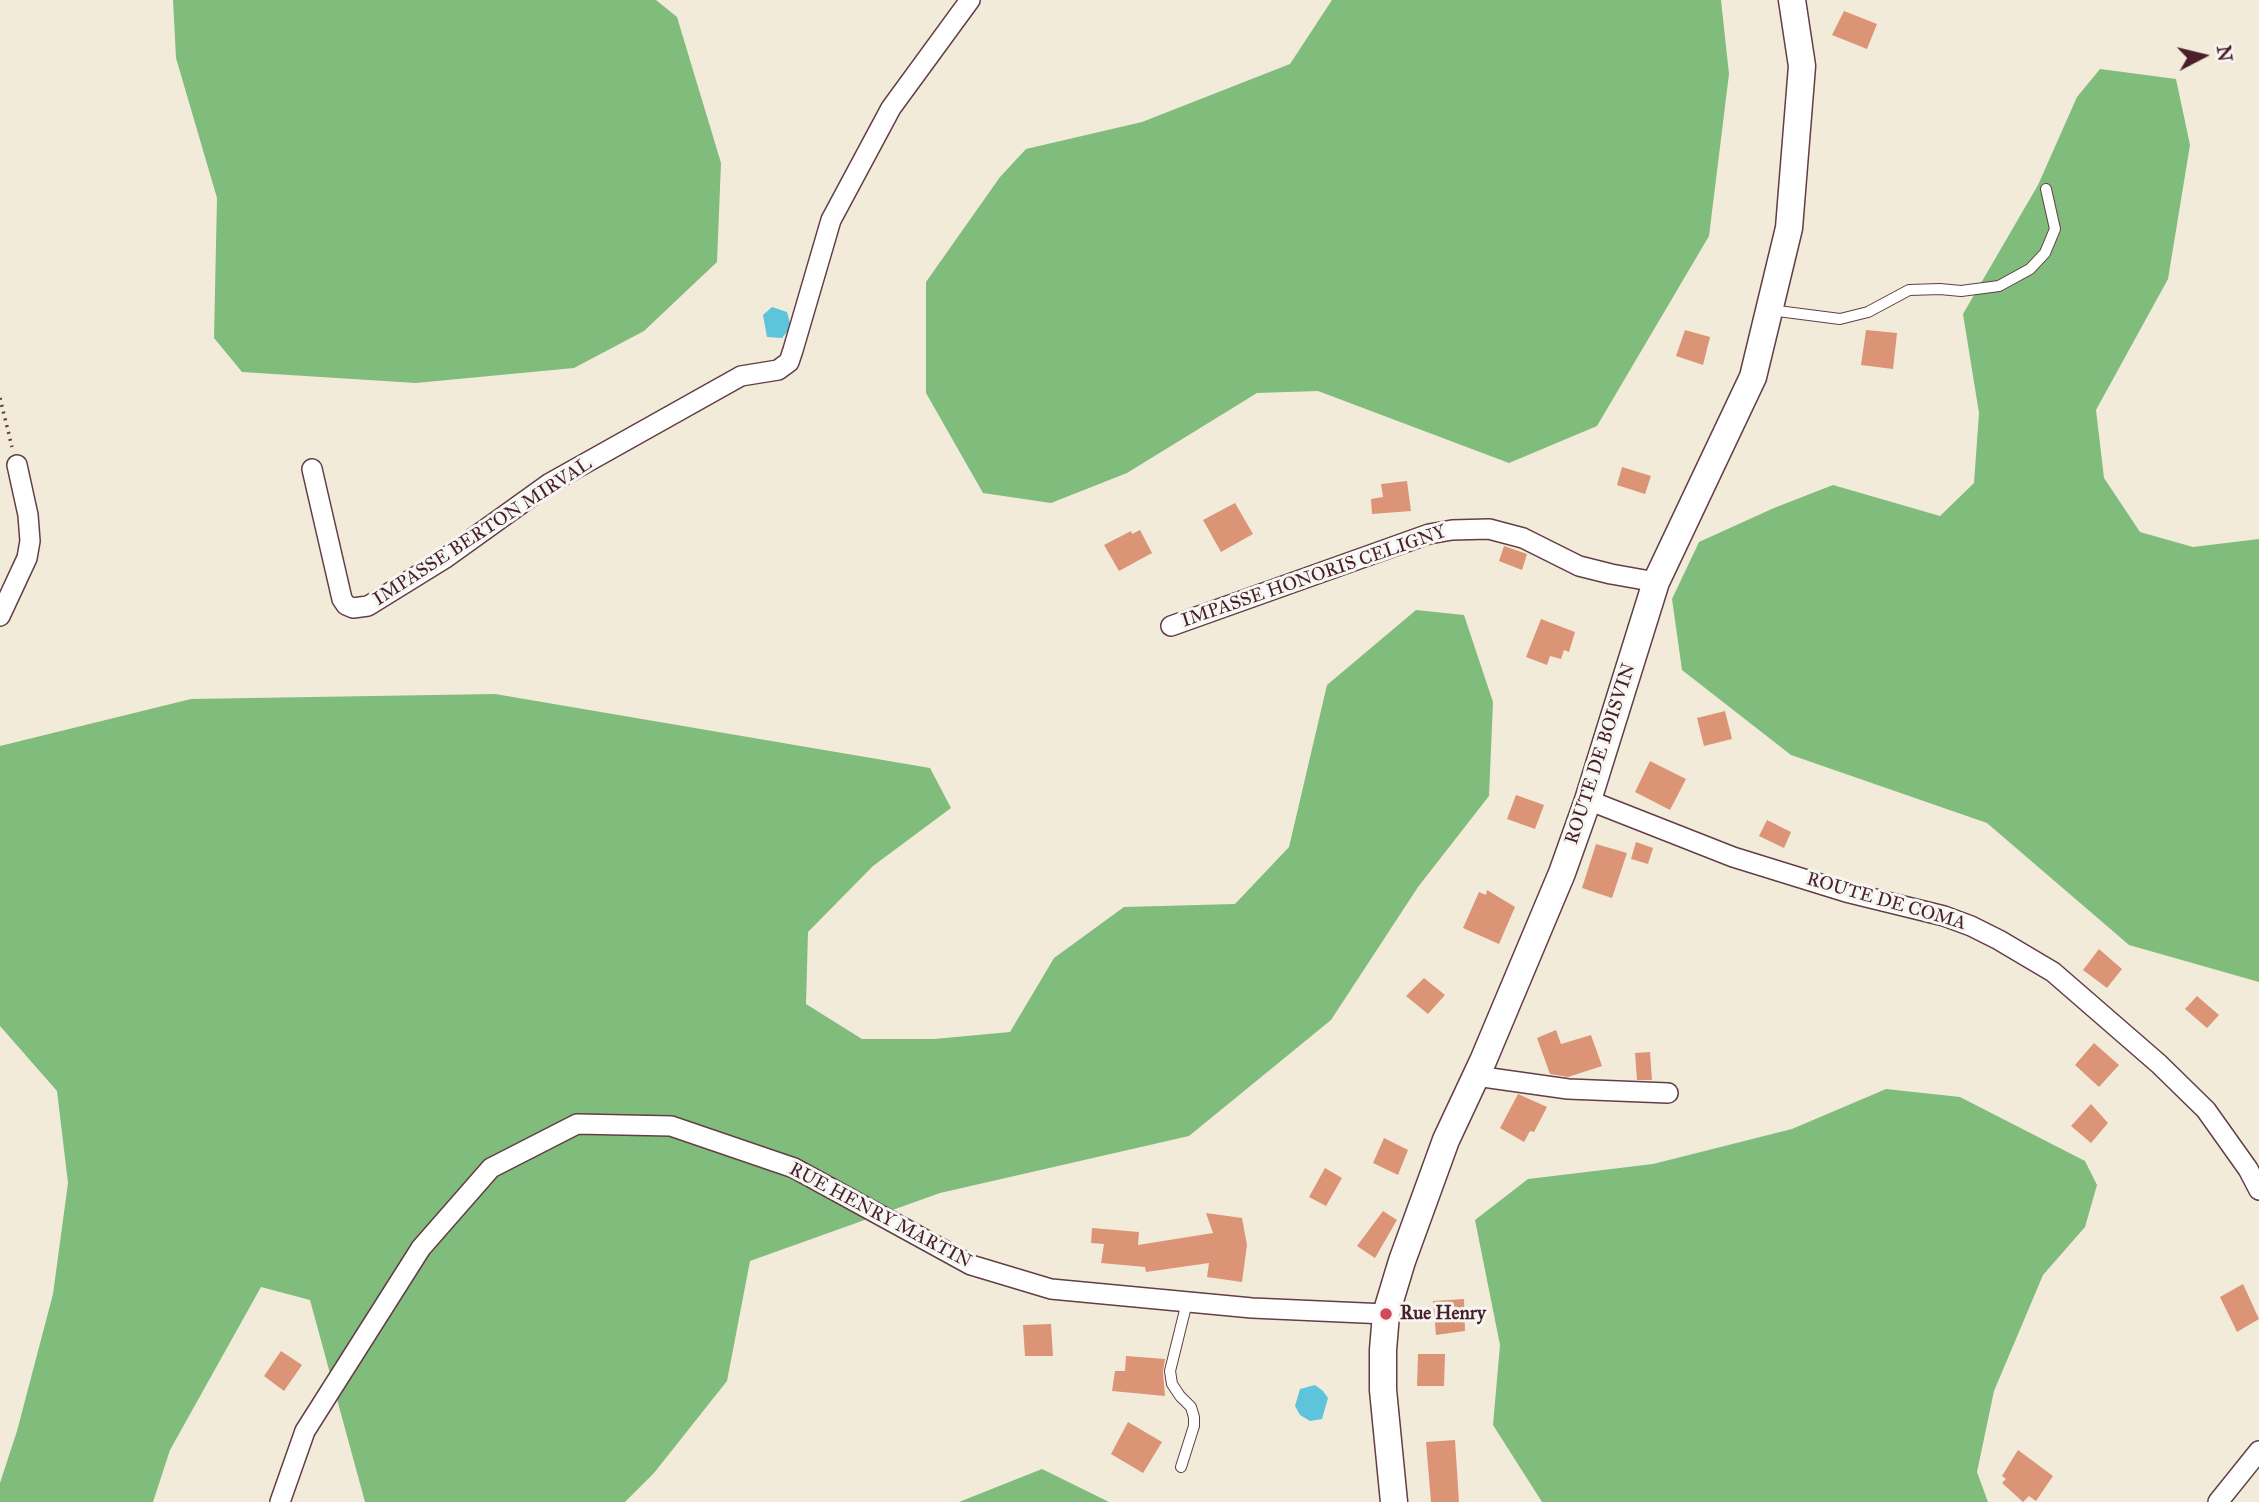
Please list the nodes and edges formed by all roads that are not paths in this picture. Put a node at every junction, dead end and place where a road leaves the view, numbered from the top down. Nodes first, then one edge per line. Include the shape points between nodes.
1 (970, 0) edge
2 (1792, 0) edge
3 (2046, 189) dead end
4 (1769, 310) junction
5 (17, 465) road end
6 (312, 469) dead end
7 (1656, 582) junction
8 (0, 616) edge
9 (1171, 626) dead end
10 (1588, 800) junction
11 (1476, 1076) junction
12 (1668, 1093) dead end
13 (2259, 1190) edge
14 (1187, 1302) junction
15 (1386, 1314) junction
16 (2259, 1451) edge
17 (1181, 1467) dead end
18 (280, 1502) edge
19 (1394, 1502) edge
20 (2218, 1502) edge

1 - 6 street, IMPASSE BERTON MIRVAL via 891,108 831,220 789,362 778,370 741,376 550,483 444,559 368,606 354,608 342,598
2 - 4 main road, ROUTE DE BOISVIN via 1802,66 1789,228
3 - 4 lane via 2054,229 2045,253 2030,269 1999,286 1909,290 1868,312 1840,320
4 - 7 main road, ROUTE DE BOISVIN via 1753,377
5 - 8 street via 30,541 27,558
7 - 9 street, IMPASSE HONORIS CELIGNY via 1579,566 1523,538 1489,529 1452,530 1429,534
7 - 10 main road, ROUTE DE BOISVIN
10 - 11 main road, ROUTE DE BOISVIN
10 - 13 street, ROUTE DE COMA via 1733,857 1944,916 1999,940 2053,972 2159,1064 2206,1110
11 - 12 street via 1568,1089
11 - 15 main road, ROUTE DE BOISVIN via 1447,1140
14 - 15 street, RUE HENRY MARTIN
14 - 17 lane via 1170,1371 1172,1384 1194,1417
14 - 18 street, RUE HENRY MARTIN via 1051,1289 971,1265 794,1168 671,1126 577,1124 491,1168 421,1248 305,1431
15 - 19 main road, ROUTE DE BOISVIN via 1382,1390
16 - 20 street

